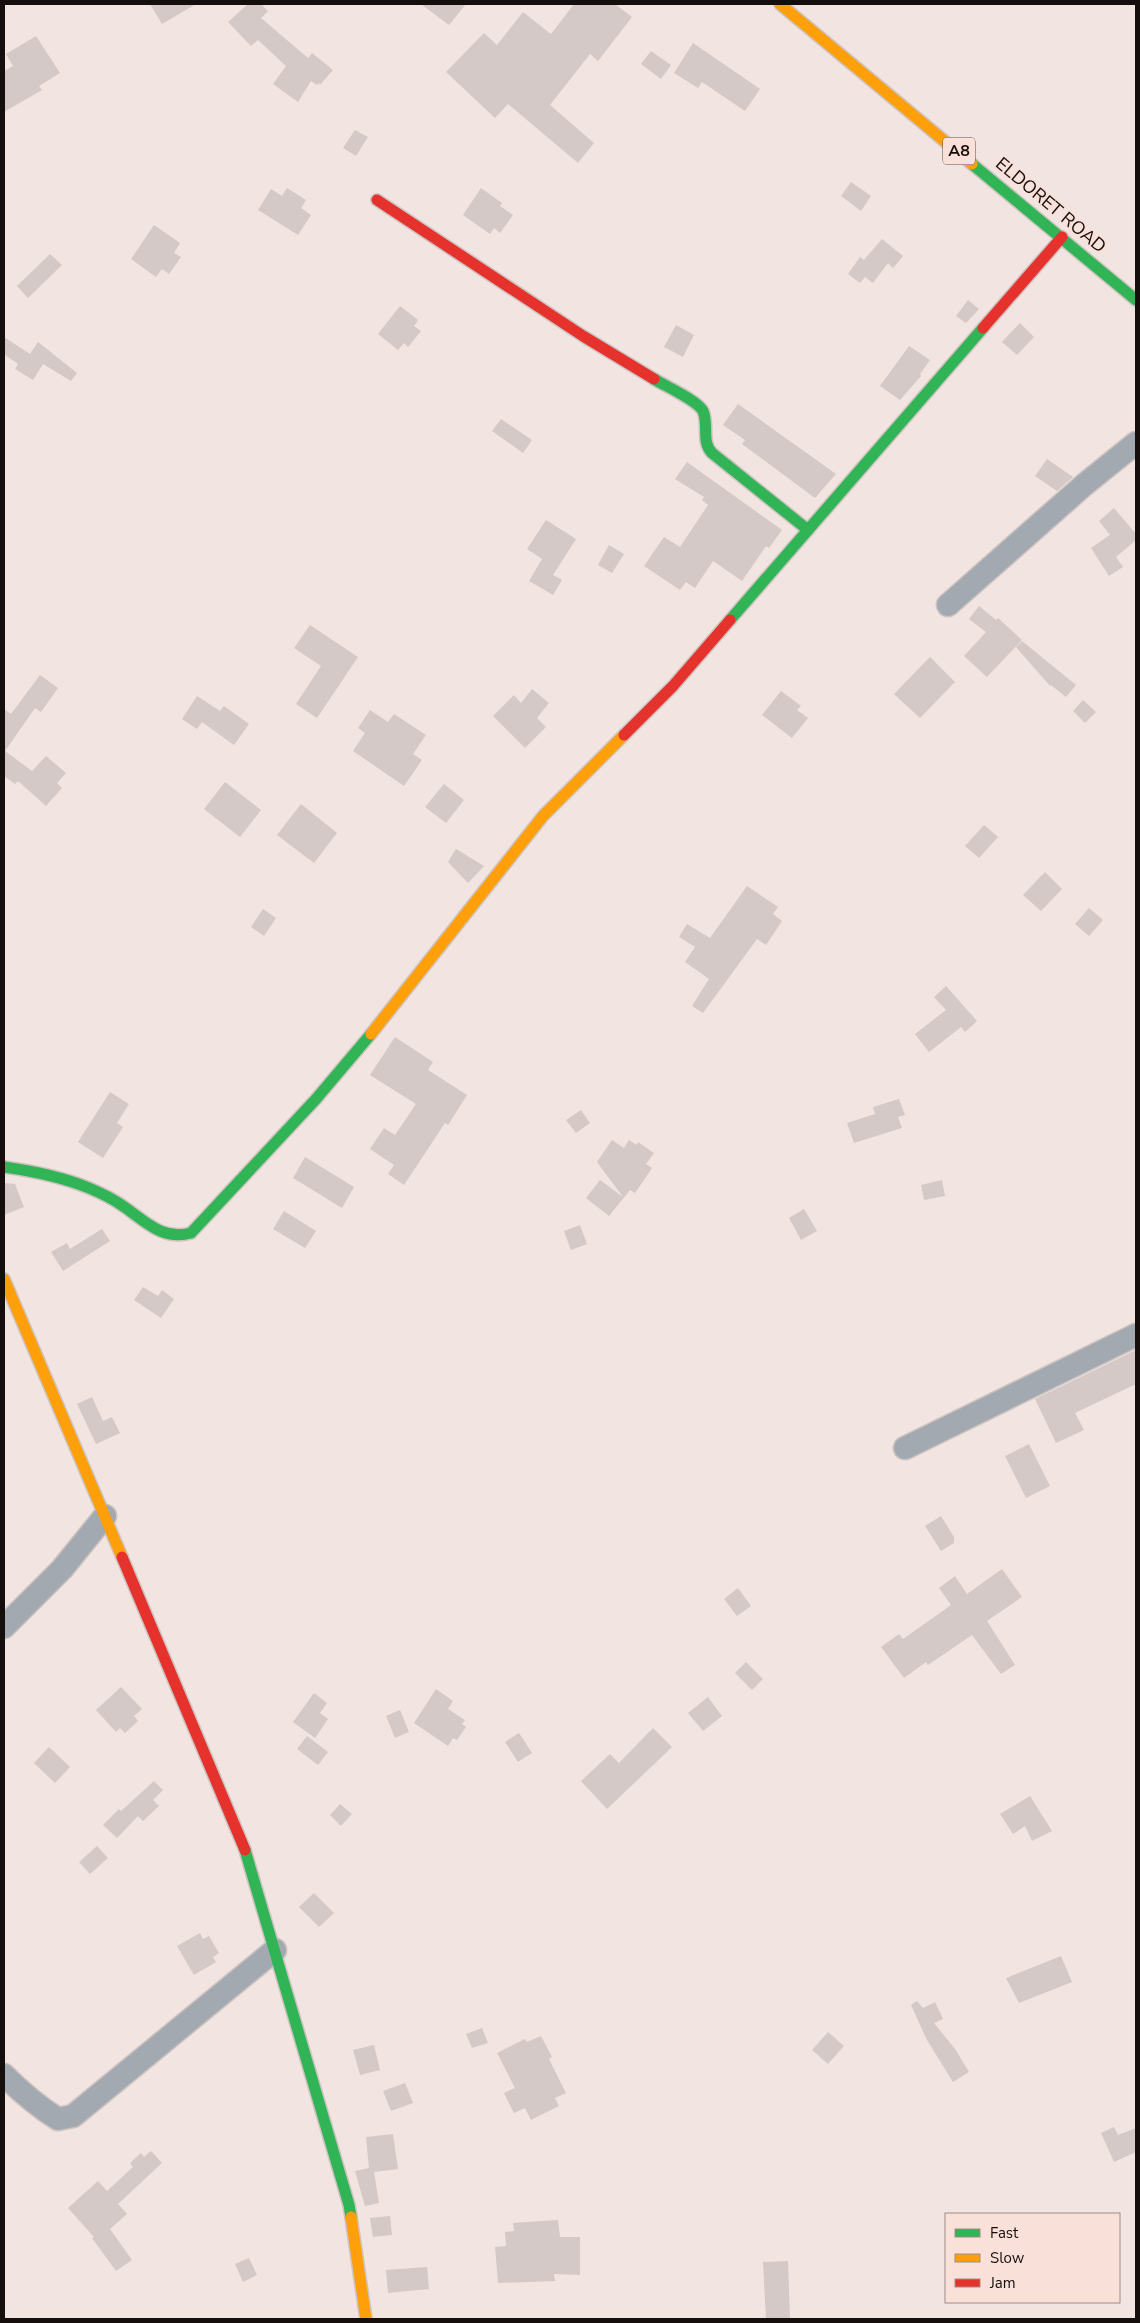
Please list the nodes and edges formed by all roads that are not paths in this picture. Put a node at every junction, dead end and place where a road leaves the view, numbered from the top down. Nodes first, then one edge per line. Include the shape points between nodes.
1 (780, 4) edge
2 (377, 200) dead end
3 (1062, 236) junction
4 (1136, 300) edge
5 (1136, 443) edge
6 (808, 530) junction
7 (948, 605) dead end
8 (4, 1167) edge
9 (4, 1279) edge
10 (1136, 1334) edge
11 (905, 1448) dead end
12 (105, 1516) junction
13 (4, 1627) edge
14 (275, 1950) junction
15 (4, 2075) edge
16 (366, 2319) edge

1 - 3 main road, ELDORET ROAD / A8
2 - 6 main road via 583,336 699,406 704,413 709,450
3 - 4 main road, ELDORET ROAD / A8
3 - 6 main road
5 - 7 street
6 - 8 main road via 673,686 543,816 400,999 316,1099 191,1233 179,1237 163,1234 117,1202 89,1189 54,1175
9 - 12 main road
10 - 11 street
12 - 13 street via 62,1569
12 - 14 main road via 250,1858
14 - 15 street via 73,2116 58,2119 40,2108
14 - 16 main road via 349,2205

